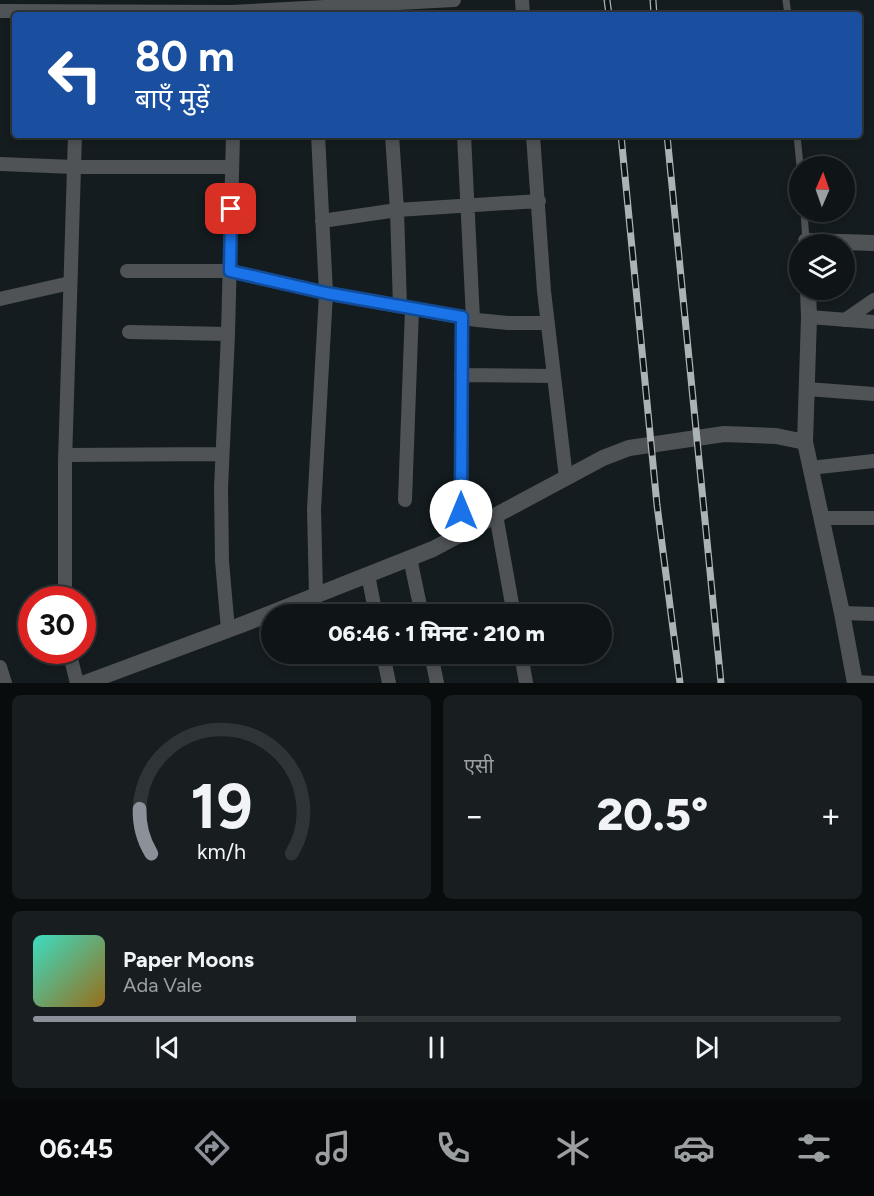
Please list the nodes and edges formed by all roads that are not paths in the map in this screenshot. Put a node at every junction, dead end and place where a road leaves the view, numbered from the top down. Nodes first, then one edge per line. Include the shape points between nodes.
1 (454, 0) edge
2 (180, 6) edge
3 (382, 6) edge
4 (311, 8) edge
5 (77, 9) edge
6 (0, 10) edge
7 (219, 12) edge
8 (258, 12) edge
9 (75, 138) edge
10 (233, 138) edge
11 (318, 138) edge
12 (392, 138) edge
13 (464, 138) edge
14 (533, 138) edge
15 (797, 138) edge
16 (799, 156) edge
17 (0, 164) edge
18 (74, 167) junction
19 (232, 167) junction
20 (539, 201) junction
21 (469, 206) junction
22 (397, 210) junction
23 (322, 221) junction
24 (855, 243) edge
25 (874, 243) edge
26 (127, 271) dead end
27 (230, 271) junction
28 (70, 283) junction
29 (326, 293) junction
30 (0, 299) edge
31 (808, 300) edge
32 (874, 300) edge
33 (406, 308) junction
34 (809, 317) junction
35 (467, 318) junction
36 (845, 320) junction
37 (874, 321) edge
38 (548, 323) junction
39 (129, 332) dead end
40 (228, 333) junction
41 (461, 375) junction
42 (554, 376) junction
43 (807, 389) junction
44 (874, 394) edge
45 (805, 442) junction
46 (222, 454) junction
47 (65, 455) junction
48 (874, 461) edge
49 (810, 468) junction
50 (566, 478) junction
51 (405, 500) dead end
52 (496, 515) junction
53 (821, 518) junction
54 (874, 518) edge
55 (461, 534) junction
56 (410, 558) junction
57 (368, 575) junction
58 (65, 586) edge
59 (316, 595) junction
60 (374, 604) edge
61 (420, 604) edge
62 (512, 604) edge
63 (843, 613) junction
64 (874, 614) edge
65 (228, 630) junction
66 (72, 664) edge
67 (385, 664) edge
68 (433, 664) edge
69 (523, 664) edge
70 (0, 667) edge
71 (855, 682) edge
72 (5, 683) edge
73 (77, 683) edge
74 (86, 683) edge
75 (389, 683) edge
76 (437, 683) edge
77 (526, 683) edge
78 (874, 683) edge

1 - 3 street
2 - 5 street
2 - 7 street
3 - 4 street
4 - 8 street
5 - 6 street
9 - 18 street
10 - 19 street
11 - 23 street
12 - 22 street
13 - 21 street
14 - 20 street
15 - 16 lane
17 - 18 street
18 - 19 street
18 - 28 street
19 - 27 street
20 - 21 street
20 - 38 street
21 - 22 street
21 - 35 street
22 - 23 street
22 - 33 street
23 - 29 street
24 - 25 street
26 - 27 street
27 - 29 street
27 - 40 street
28 - 30 street
28 - 47 street
29 - 33 street
29 - 59 street via 315,468
31 - 34 street
32 - 36 street
33 - 35 street
33 - 51 street
34 - 36 street
34 - 43 street
35 - 38 street via 508,324
35 - 41 street
36 - 37 street
38 - 42 street
39 - 40 street
40 - 46 street
41 - 42 street
41 - 55 street
42 - 50 street
43 - 44 street
43 - 45 street
45 - 49 street
45 - 50 street via 776,436 724,434 629,448
46 - 47 street
46 - 65 street via 222,561
47 - 58 street
48 - 49 street
49 - 53 street
50 - 52 street
52 - 55 street
52 - 62 street
53 - 54 street
53 - 63 street
55 - 56 street
56 - 57 street
56 - 61 street
57 - 59 street
57 - 60 street
59 - 65 street
63 - 64 street
63 - 71 street
65 - 74 street
66 - 73 street
67 - 75 street
68 - 76 street
69 - 77 street
70 - 72 street
71 - 78 street

